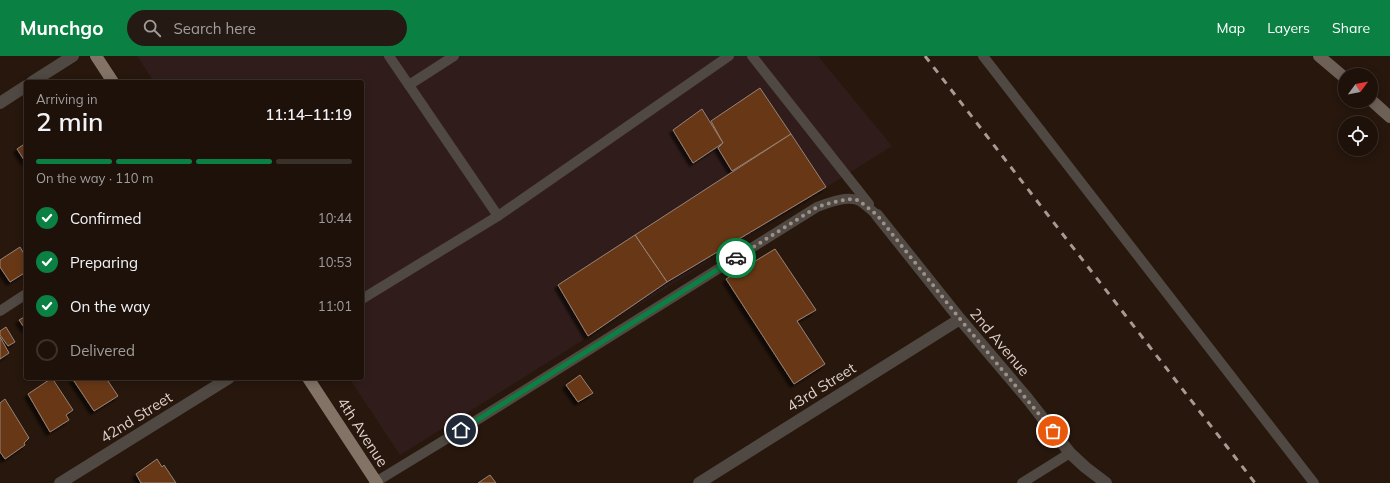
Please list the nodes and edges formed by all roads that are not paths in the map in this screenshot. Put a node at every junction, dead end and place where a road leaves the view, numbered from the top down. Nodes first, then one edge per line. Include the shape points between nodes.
1 (73, 56) edge
2 (96, 56) edge
3 (389, 56) edge
4 (454, 56) edge
5 (729, 56) edge
6 (752, 56) edge
7 (983, 56) edge
8 (1319, 56) edge
9 (1338, 72) edge
10 (35, 80) edge
11 (112, 80) edge
12 (409, 85) junction
13 (24, 87) edge
14 (0, 103) edge
15 (1378, 106) edge
16 (1390, 117) edge
17 (877, 215) junction
18 (498, 216) junction
19 (24, 295) edge
20 (364, 299) edge
21 (0, 311) edge
22 (960, 319) junction
23 (226, 380) edge
24 (309, 380) edge
25 (1070, 453) junction
26 (376, 482) edge
27 (60, 483) edge
28 (698, 483) edge
29 (1022, 483) edge
30 (1106, 483) edge
31 (1314, 483) edge

1 - 10 street
2 - 11 main road
3 - 12 lane
4 - 12 lane
5 - 18 lane
6 - 17 lane
7 - 31 lane
8 - 9 street
12 - 18 lane
13 - 14 street
15 - 16 street
17 - 22 street, 2nd Avenue
17 - 26 lane via 858,200 848,199 817,207
18 - 20 lane
19 - 21 lane
22 - 25 street, 2nd Avenue
22 - 28 street, 43rd Street
23 - 27 street, 42nd Street
24 - 26 main road, 4th Avenue
25 - 29 lane
25 - 30 street, 2nd Avenue

